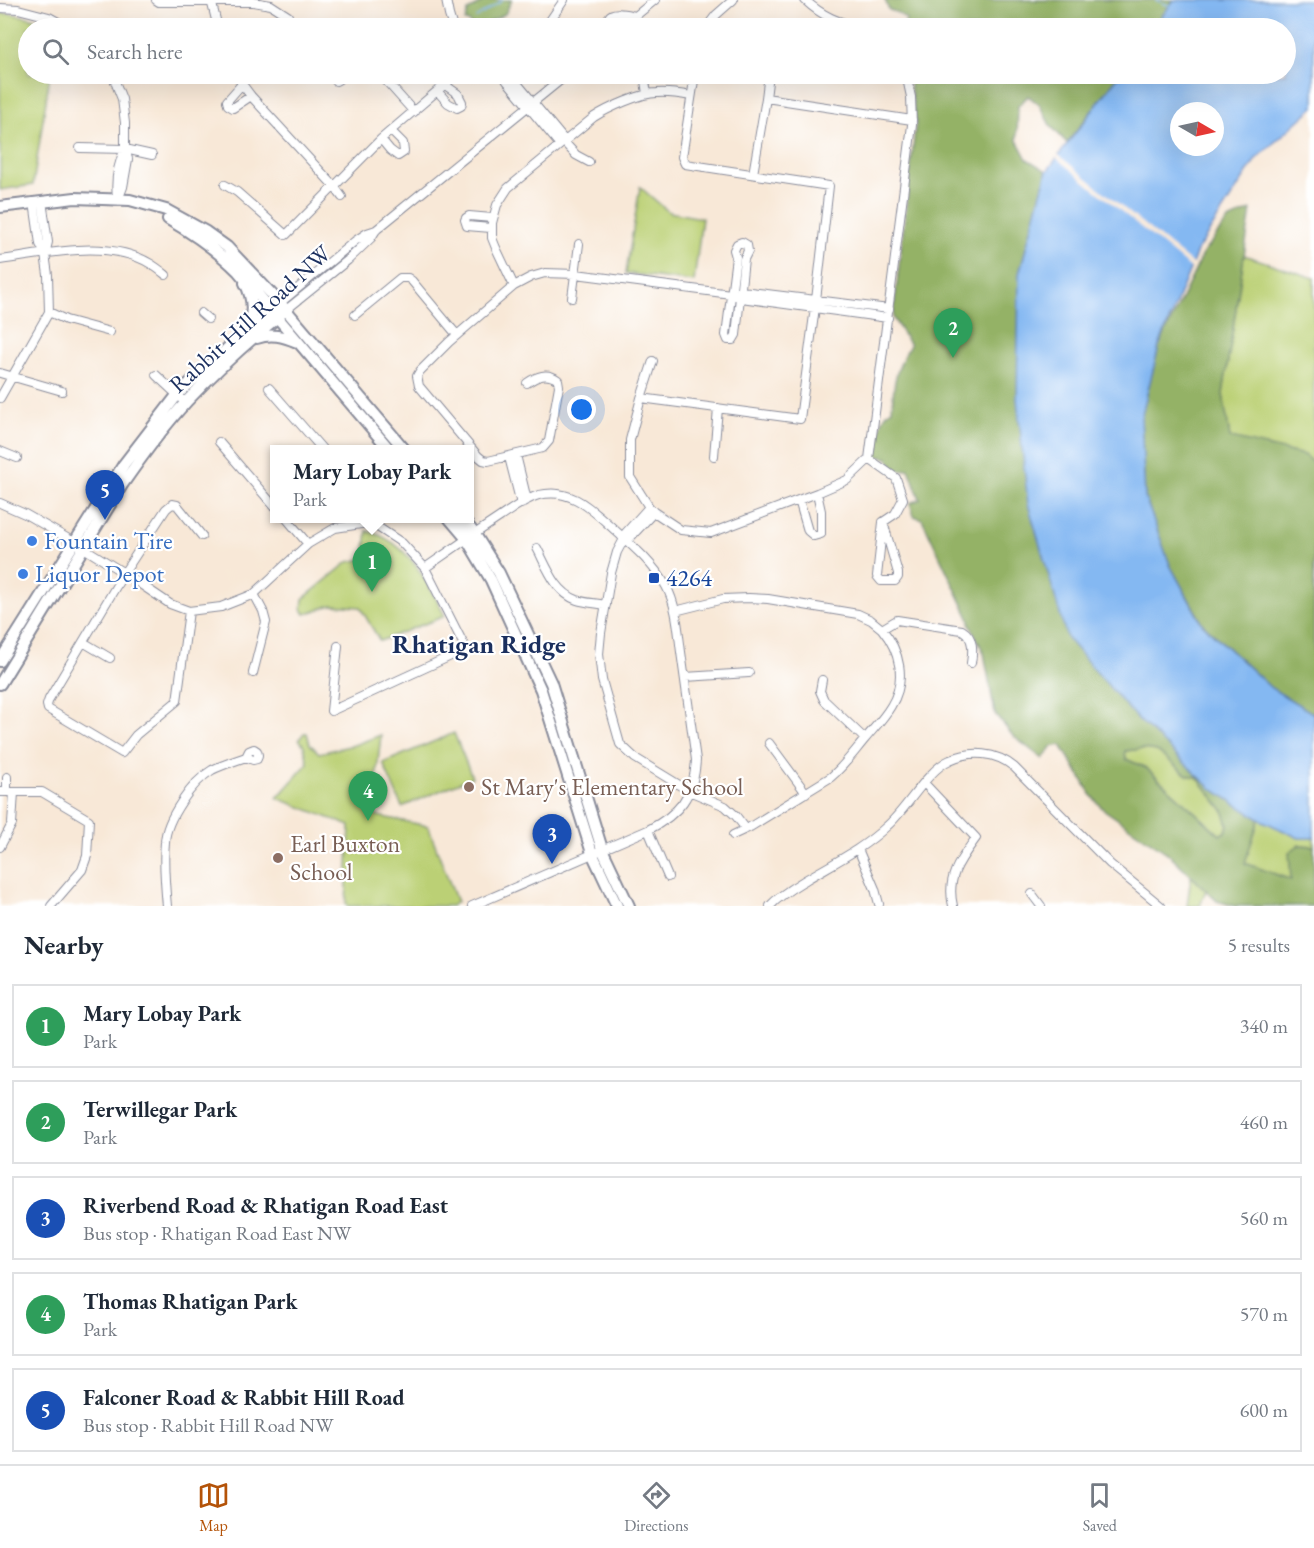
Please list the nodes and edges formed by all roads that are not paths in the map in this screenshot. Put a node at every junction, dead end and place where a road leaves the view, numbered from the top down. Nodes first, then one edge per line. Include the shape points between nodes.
1 (156, 0) edge
2 (446, 0) edge
3 (564, 0) edge
4 (655, 0) edge
5 (733, 0) edge
6 (805, 0) edge
7 (212, 1) edge
8 (0, 8) edge
9 (288, 16) dead end
10 (636, 16) junction
11 (52, 18) edge
12 (216, 18) edge
13 (449, 18) edge
14 (552, 18) edge
15 (609, 18) edge
16 (634, 18) edge
17 (714, 18) edge
18 (827, 18) edge
19 (117, 84) edge
20 (242, 84) joint
21 (389, 84) edge
22 (445, 84) edge
23 (447, 84) edge
24 (517, 84) edge
25 (556, 84) edge
26 (646, 84) edge
27 (693, 84) edge
28 (768, 84) edge
29 (908, 84) edge
30 (438, 92) junction
31 (647, 94) junction
32 (251, 96) junction
33 (691, 96) junction
34 (766, 98) junction
35 (531, 105) junction
36 (414, 112) junction
37 (912, 120) junction
38 (391, 130) junction
39 (381, 139) junction
40 (563, 143) junction
41 (80, 148) dead end
42 (125, 149) junction
43 (152, 155) dead end
44 (589, 162) dead end
45 (753, 174) junction
46 (225, 185) dead end
47 (334, 186) junction
48 (342, 197) dead end
49 (118, 200) junction
50 (38, 202) junction
51 (0, 207) edge
52 (492, 218) junction
53 (491, 228) junction
54 (579, 244) dead end
55 (45, 254) junction
56 (0, 260) edge
57 (238, 271) junction
58 (576, 274) junction
59 (166, 275) dead end
60 (514, 286) junction
61 (731, 294) junction
62 (742, 294) junction
63 (572, 298) dead end
64 (815, 303) junction
65 (279, 310) junction
66 (49, 312) junction
67 (201, 313) dead end
68 (889, 314) junction
69 (355, 315) dead end
70 (207, 320) dead end
71 (110, 332) dead end
72 (457, 335) junction
73 (247, 337) junction
74 (301, 344) junction
75 (653, 361) dead end
76 (0, 373) edge
77 (156, 375) dead end
78 (11, 377) junction
79 (527, 383) dead end
80 (269, 388) dead end
81 (62, 391) dead end
82 (178, 394) junction
83 (0, 398) edge
84 (641, 398) junction
85 (186, 403) junction
86 (718, 408) junction
87 (219, 442) dead end
88 (319, 445) edge
89 (386, 445) edge
90 (400, 445) edge
91 (469, 445) edge
92 (0, 451) edge
93 (474, 451) edge
94 (512, 456) junction
95 (714, 456) dead end
96 (17, 458) dead end
97 (869, 459) junction
98 (817, 494) junction
99 (799, 500) junction
100 (270, 501) edge
101 (524, 502) junction
102 (0, 503) edge
103 (651, 509) junction
104 (883, 522) junction
105 (290, 523) edge
106 (354, 523) edge
107 (370, 523) edge
108 (454, 523) edge
109 (464, 523) edge
110 (202, 536) dead end
111 (470, 536) junction
112 (624, 539) junction
113 (308, 544) junction
114 (78, 545) junction
115 (537, 548) dead end
116 (424, 568) junction
117 (124, 573) junction
118 (254, 594) junction
119 (606, 605) junction
120 (189, 610) junction
121 (675, 610) junction
122 (882, 629) junction
123 (83, 642) junction
124 (338, 646) dead end
125 (110, 658) dead end
126 (0, 662) edge
127 (971, 663) dead end
128 (748, 673) dead end
129 (253, 674) dead end
130 (685, 677) junction
131 (822, 680) dead end
132 (0, 684) edge
133 (865, 739) junction
134 (770, 743) dead end
135 (246, 757) dead end
136 (7, 777) dead end
137 (924, 783) junction
138 (689, 791) junction
139 (7, 792) edge
140 (806, 793) junction
141 (648, 830) junction
142 (746, 830) junction
143 (733, 835) dead end
144 (0, 847) edge
145 (858, 849) junction
146 (597, 851) junction
147 (668, 877) dead end
148 (1032, 894) dead end
149 (491, 903) edge
150 (879, 904) dead end
151 (51, 906) edge
152 (167, 906) edge
153 (472, 906) edge
154 (617, 906) edge
155 (629, 906) edge
156 (770, 906) edge
157 (953, 906) edge
158 (1041, 906) edge
159 (1161, 906) edge

1 - 7 street
2 - 13 street
3 - 14 street
4 - 10 street
5 - 17 street
6 - 18 street
7 - 9 street via 271,5
7 - 12 street
8 - 11 street
10 - 15 street via 615,13
10 - 16 street
19 - 42 street via 122,99
20 - 32 street
20 - 32 street via 227,101 228,105 233,108
21 - 36 street
22 - 30 street
23 - 30 street via 458,94 460,106 453,106
24 - 35 street
25 - 35 street, Rabbit Hill Road NW
26 - 31 street
27 - 33 street
28 - 34 street
29 - 37 street
30 - 36 street
31 - 33 street
31 - 40 street via 601,113
32 - 47 street
33 - 45 street via 683,162
34 - 37 street
34 - 45 street
35 - 40 street
35 - 65 street, Rabbit Hill Road NW via 376,230 355,241
36 - 38 street
37 - 68 street
38 - 39 street
38 - 39 street via 404,152 398,156
39 - 47 street
40 - 44 street
40 - 52 street via 504,193
41 - 42 street
42 - 43 street
42 - 49 street via 128,159
45 - 64 street via 829,186
46 - 47 street via 286,235
47 - 48 street
49 - 50 main road via 75,198
49 - 57 main road via 125,206 164,216 220,253
49 - 65 main road via 166,210 206,232 227,247
50 - 51 main road
50 - 55 street via 48,242
52 - 53 street
52 - 53 street via 470,216 465,220 467,226
53 - 60 street
54 - 58 street
55 - 56 street
55 - 59 street via 89,249 122,253 139,257
55 - 66 street
57 - 65 main road
57 - 73 main road via 249,291 253,310
58 - 60 street via 545,273
58 - 61 street
58 - 63 street
60 - 72 street
61 - 62 street
61 - 62 street via 728,340 736,335
61 - 62 street via 734,249 742,242 748,251
62 - 64 street
64 - 68 street
64 - 86 street via 800,419
65 - 73 main road, Rabbit Hill Road NW
65 - 74 main road
65 - 90 main road
66 - 71 street
66 - 78 street
67 - 70 street
68 - 97 street
69 - 72 street via 400,278 408,278
72 - 91 street via 417,376 418,383
73 - 74 main road via 270,335
73 - 82 main road, Rabbit Hill Road NW
73 - 85 main road, Rabbit Hill Road NW
74 - 89 main road
75 - 84 street
76 - 78 street
77 - 82 street
78 - 81 street
78 - 83 street
79 - 94 street via 542,375 556,378 559,386 550,439 543,448
80 - 88 street
82 - 85 street
82 - 114 main road, Rabbit Hill Road NW via 124,465
84 - 86 street
84 - 103 street via 630,440 630,477
85 - 114 main road, Rabbit Hill Road NW
86 - 95 street
87 - 100 street
92 - 96 street
93 - 94 street via 485,460
94 - 101 street
97 - 98 street via 847,480
97 - 104 street via 896,478 903,499 896,514
98 - 99 street
98 - 99 street via 822,511 821,534 814,537 808,531
99 - 103 street via 711,533 681,530
101 - 111 street
101 - 112 street via 546,494 574,497
102 - 114 street
103 - 112 street
104 - 104 street via 877,576 881,581 895,581 898,573
105 - 113 street
106 - 113 street via 335,528
107 - 116 street via 402,543
108 - 111 main road
109 - 111 main road
110 - 117 street via 172,504
111 - 116 street
111 - 146 main road via 541,690
112 - 119 street via 612,566
112 - 121 street via 661,577
113 - 118 street
114 - 117 street
114 - 126 main road, Rabbit Hill Road NW
114 - 132 main road, Rabbit Hill Road NW
115 - 119 street via 563,592
116 - 124 street via 466,649 331,711
117 - 120 street via 170,604
117 - 123 street
118 - 120 street via 221,607
118 - 129 street via 266,622
119 - 138 street via 600,644 601,672 620,744 635,758
120 - 123 street via 177,701 136,735 122,753 47,707
121 - 122 street via 723,599 759,598 858,614
121 - 130 street
122 - 127 street via 897,620 962,630 970,639
122 - 133 street via 896,650 900,680 891,706
123 - 125 street
128 - 130 street
130 - 138 street via 696,760
131 - 133 street via 820,691 824,700
133 - 140 street via 836,773
134 - 140 street
135 - 152 street via 211,771 180,804 165,840
136 - 139 street
137 - 145 street via 888,826
137 - 157 street via 976,838 955,869
137 - 159 street via 949,760 970,754 1000,758 1014,767 1110,864
138 - 141 street via 676,812
138 - 142 street via 725,806
139 - 144 street via 12,824
139 - 151 street via 42,792 89,820 87,856 82,870
140 - 142 street
141 - 146 street
141 - 147 street
142 - 143 street
145 - 150 street
145 - 156 street via 787,891
146 - 149 street
146 - 154 main road
146 - 155 main road
148 - 158 street
149 - 153 street

